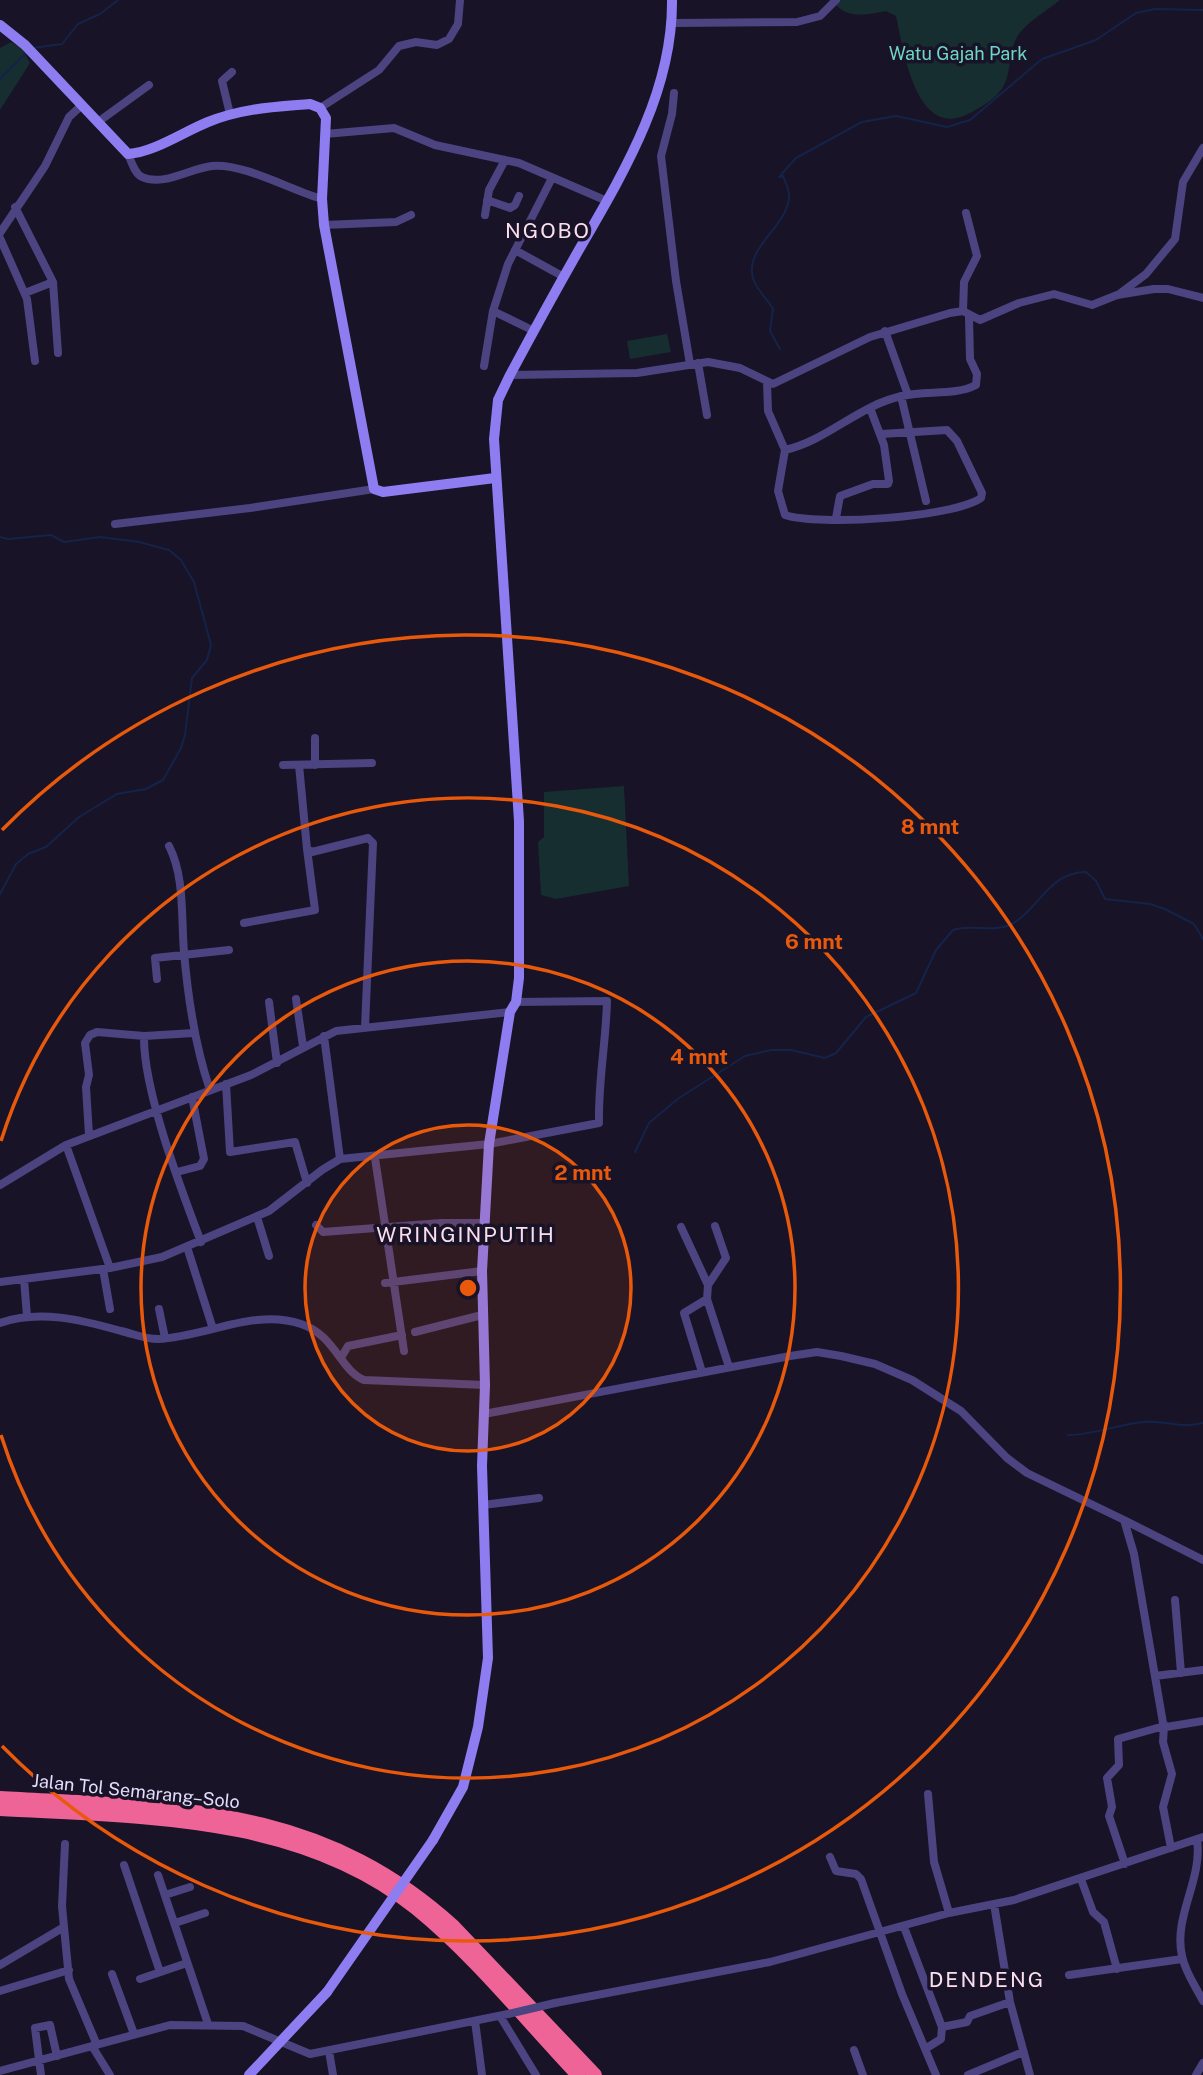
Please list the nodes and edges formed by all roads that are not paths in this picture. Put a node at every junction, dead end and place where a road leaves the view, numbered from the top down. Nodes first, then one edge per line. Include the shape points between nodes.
1 (460, 0) edge
2 (672, 0) edge
3 (836, 0) edge
4 (672, 23) junction
5 (0, 24) edge
6 (232, 72) dead end
7 (149, 85) dead end
8 (674, 93) dead end
9 (82, 105) junction
10 (320, 108) junction
11 (230, 114) junction
12 (98, 122) junction
13 (325, 134) junction
14 (1203, 148) edge
15 (128, 154) junction
16 (505, 160) junction
17 (552, 178) junction
18 (519, 196) dead end
19 (322, 200) junction
20 (487, 200) junction
21 (607, 201) junction
22 (15, 207) junction
23 (966, 213) dead end
24 (411, 215) dead end
25 (485, 215) dead end
26 (324, 225) junction
27 (0, 236) edge
28 (514, 250) junction
29 (564, 277) junction
30 (53, 282) junction
31 (25, 293) junction
32 (1117, 295) junction
33 (1203, 298) edge
34 (493, 311) junction
35 (966, 314) junction
36 (534, 331) junction
37 (885, 331) junction
38 (58, 353) dead end
39 (35, 361) dead end
40 (694, 364) junction
41 (484, 366) dead end
42 (510, 375) junction
43 (767, 382) junction
44 (904, 395) junction
45 (870, 408) junction
46 (707, 415) dead end
47 (910, 432) junction
48 (881, 434) junction
49 (785, 450) junction
50 (495, 478) junction
51 (374, 489) junction
52 (926, 501) dead end
53 (836, 518) junction
54 (115, 524) dead end
55 (315, 738) dead end
56 (372, 763) dead end
57 (284, 765) dead end
58 (299, 765) junction
59 (315, 765) junction
60 (169, 846) dead end
61 (307, 849) junction
62 (244, 923) dead end
63 (229, 950) dead end
64 (184, 955) junction
65 (157, 979) dead end
66 (296, 999) dead end
67 (269, 1002) dead end
68 (513, 1007) junction
69 (365, 1027) junction
70 (194, 1033) junction
71 (144, 1036) junction
72 (324, 1037) junction
73 (303, 1046) junction
74 (278, 1063) junction
75 (226, 1084) junction
76 (210, 1090) junction
77 (192, 1097) junction
78 (158, 1109) junction
79 (89, 1135) junction
80 (489, 1144) junction
81 (66, 1145) junction
82 (374, 1158) junction
83 (340, 1159) junction
84 (177, 1172) junction
85 (307, 1183) junction
86 (0, 1185) edge
87 (257, 1217) junction
88 (485, 1223) junction
89 (316, 1225) dead end
90 (715, 1226) dead end
91 (384, 1227) junction
92 (681, 1227) dead end
93 (201, 1242) junction
94 (187, 1248) junction
95 (269, 1256) dead end
96 (107, 1269) junction
97 (482, 1271) junction
98 (24, 1279) junction
99 (0, 1282) edge
100 (390, 1282) junction
101 (708, 1285) junction
102 (707, 1299) junction
103 (110, 1309) dead end
104 (159, 1309) dead end
105 (482, 1315) junction
106 (27, 1316) junction
107 (0, 1324) edge
108 (213, 1329) junction
109 (415, 1332) dead end
110 (402, 1335) junction
111 (166, 1338) junction
112 (404, 1351) dead end
113 (342, 1356) junction
114 (729, 1367) junction
115 (702, 1372) junction
116 (485, 1385) junction
117 (484, 1414) junction
118 (540, 1498) dead end
119 (483, 1505) junction
120 (1124, 1520) junction
121 (1203, 1560) edge
122 (1175, 1600) dead end
123 (1203, 1670) edge
124 (1181, 1672) junction
125 (1155, 1676) junction
126 (1203, 1721) edge
127 (1164, 1726) junction
128 (928, 1794) dead end
129 (0, 1797) edge
130 (0, 1809) edge
131 (1200, 1838) edge
132 (65, 1844) dead end
133 (1171, 1848) junction
134 (831, 1857) dead end
135 (1125, 1864) junction
136 (124, 1865) dead end
137 (158, 1875) dead end
138 (1081, 1879) junction
139 (190, 1886) dead end
140 (165, 1895) junction
141 (994, 1904) junction
142 (205, 1913) dead end
143 (949, 1913) junction
144 (175, 1923) junction
145 (64, 1927) junction
146 (904, 1927) junction
147 (882, 1934) junction
148 (1182, 1959) junction
149 (187, 1963) junction
150 (0, 1965) edge
151 (1117, 1969) junction
152 (69, 1970) junction
153 (160, 1972) junction
154 (112, 1973) dead end
155 (1069, 1975) dead end
156 (140, 1979) dead end
157 (0, 1991) edge
158 (1203, 2001) edge
159 (1010, 2002) junction
160 (504, 2015) junction
161 (475, 2021) junction
162 (208, 2024) junction
163 (942, 2027) junction
164 (134, 2034) junction
165 (281, 2043) junction
166 (94, 2045) junction
167 (925, 2049) junction
168 (329, 2050) junction
169 (855, 2050) dead end
170 (1023, 2052) junction
171 (57, 2056) junction
172 (38, 2061) junction
173 (1203, 2063) edge
174 (0, 2071) edge
175 (41, 2075) edge
176 (110, 2075) edge
177 (248, 2075) edge
178 (333, 2075) edge
179 (482, 2075) edge
180 (536, 2075) edge
181 (578, 2075) edge
182 (595, 2075) edge
183 (863, 2075) edge
184 (936, 2075) edge
185 (968, 2075) edge
186 (1030, 2075) edge
187 (1196, 2075) edge

1 - 10 street via 458,24 449,39 436,46 416,41 399,46 379,70
2 - 4 main road
3 - 4 street via 820,16 797,22
4 - 21 main road via 659,87
5 - 9 main road
6 - 11 street via 222,81
7 - 12 street
8 - 40 street via 661,156
9 - 12 main road
9 - 22 street via 68,117 45,166
10 - 11 main road via 310,104
10 - 13 main road via 326,118
11 - 15 main road via 144,152
12 - 15 main road
13 - 16 street via 394,128 435,145
13 - 19 main road
14 - 32 street via 1183,182 1175,239 1146,274
15 - 19 street via 137,174 144,178 212,166 230,168
16 - 17 street
16 - 20 street
17 - 21 street
17 - 28 street
18 - 20 street via 510,208
19 - 26 main road
20 - 25 street
21 - 29 main road
22 - 27 street
22 - 30 street
23 - 35 street via 977,257 964,282
24 - 26 street via 394,222
26 - 51 main road
27 - 31 street
28 - 29 street
28 - 34 street
29 - 36 main road
30 - 31 street
30 - 38 street
31 - 39 street
32 - 33 street via 1168,289
32 - 35 street via 1092,305 1054,294 987,318
34 - 36 street
34 - 41 street
35 - 37 street
35 - 44 street via 976,384 962,390
36 - 42 main road
37 - 43 street via 779,383
37 - 44 street
40 - 42 street via 637,373
40 - 43 street via 731,366
40 - 46 street
42 - 50 main road via 498,400
43 - 49 street via 768,411
44 - 45 street
44 - 47 street
45 - 48 street
45 - 49 street via 806,444
47 - 48 street
47 - 52 street
47 - 53 street via 951,433 981,498 929,514
48 - 53 street via 888,484 873,484 840,496
49 - 53 street via 778,491 785,515
50 - 51 main road via 383,492
50 - 68 main road via 519,821 521,933
51 - 54 street
55 - 59 street
56 - 59 street
57 - 58 street
58 - 59 street
58 - 61 street
60 - 64 street via 182,908
61 - 62 street via 315,910
61 - 69 street via 312,852 368,838 373,843
63 - 64 street
64 - 65 street via 154,955
64 - 70 street
66 - 73 street
67 - 74 street
68 - 69 street
68 - 80 main road
68 - 80 street via 607,1000 599,1123
69 - 72 street
70 - 71 street
70 - 76 street
71 - 78 street
71 - 79 street via 97,1032 85,1043
72 - 73 street
72 - 83 street
73 - 74 street
74 - 75 street
75 - 76 street
75 - 85 street via 230,1152 295,1142
76 - 77 street
77 - 78 street
77 - 84 street via 204,1159 200,1166
78 - 79 street
78 - 84 street
79 - 81 street
80 - 82 street
80 - 88 main road
81 - 86 street
81 - 96 street
82 - 83 street
82 - 91 street
83 - 85 street
84 - 93 street
85 - 87 street
87 - 93 street
87 - 95 street
88 - 91 street
88 - 97 main road
89 - 91 street via 323,1232
90 - 101 street via 726,1258
91 - 100 street
92 - 101 street
93 - 94 street
94 - 96 street
94 - 108 street
96 - 98 street
96 - 103 street
97 - 100 street
97 - 105 main road
98 - 99 street
98 - 106 street
100 - 110 street
101 - 102 street
102 - 114 street
102 - 115 street via 684,1314
104 - 111 street
105 - 109 street
105 - 116 main road
106 - 107 street
106 - 111 street
108 - 111 street
108 - 113 street via 258,1319 292,1321 322,1335
110 - 112 street
110 - 113 street via 353,1344
113 - 116 street via 358,1377 370,1382
114 - 115 street
114 - 120 street via 817,1352 876,1364 961,1411 1027,1473
115 - 117 street
116 - 117 main road
117 - 119 main road
118 - 119 street
119 - 165 main road, bridge via 488,1658 463,1787 433,1840 327,1992
120 - 121 street
120 - 125 street
122 - 124 street
123 - 124 street
124 - 125 street
125 - 127 street
126 - 127 street
127 - 133 street via 1172,1774 1163,1807
127 - 135 street via 1118,1739 1116,1744 1119,1765 1107,1778 1109,1816
128 - 143 street via 934,1862
129 - 182 highway, Jalan Tol Semarang–Solo via 215,1815 271,1825 361,1859 454,1927
130 - 181 highway, Jalan Tol Semarang–Solo via 209,1825 254,1832 333,1859 375,1880 446,1933
131 - 133 street
131 - 148 street via 1199,1867 1181,1939
132 - 145 street
133 - 135 street
134 - 147 street via 836,1871 861,1879
135 - 138 street
136 - 153 street
137 - 140 street
138 - 141 street
138 - 151 street via 1093,1912 1104,1922
139 - 140 street
140 - 144 street
141 - 143 street
141 - 159 street
142 - 144 street
143 - 146 street
144 - 149 street
145 - 150 street
145 - 152 street
146 - 147 street
146 - 163 street
147 - 160 street, bridge via 770,1962
147 - 167 street
148 - 151 street
148 - 158 street
149 - 153 street
149 - 162 street
151 - 155 street
152 - 157 street
152 - 166 street
153 - 156 street
154 - 164 street
159 - 163 street via 970,2016 967,2022
159 - 170 street
160 - 161 street
160 - 180 street
161 - 168 street
161 - 179 street
162 - 164 street via 170,2025
162 - 165 street via 243,2026
163 - 167 street via 941,2039
164 - 166 street
165 - 168 street via 307,2054
165 - 177 main road
166 - 171 street
166 - 176 street
167 - 184 street
168 - 178 street
169 - 183 street
170 - 185 street
170 - 186 street
171 - 172 street
171 - 172 street via 50,2025 35,2028
172 - 174 street
172 - 175 street
173 - 187 street

